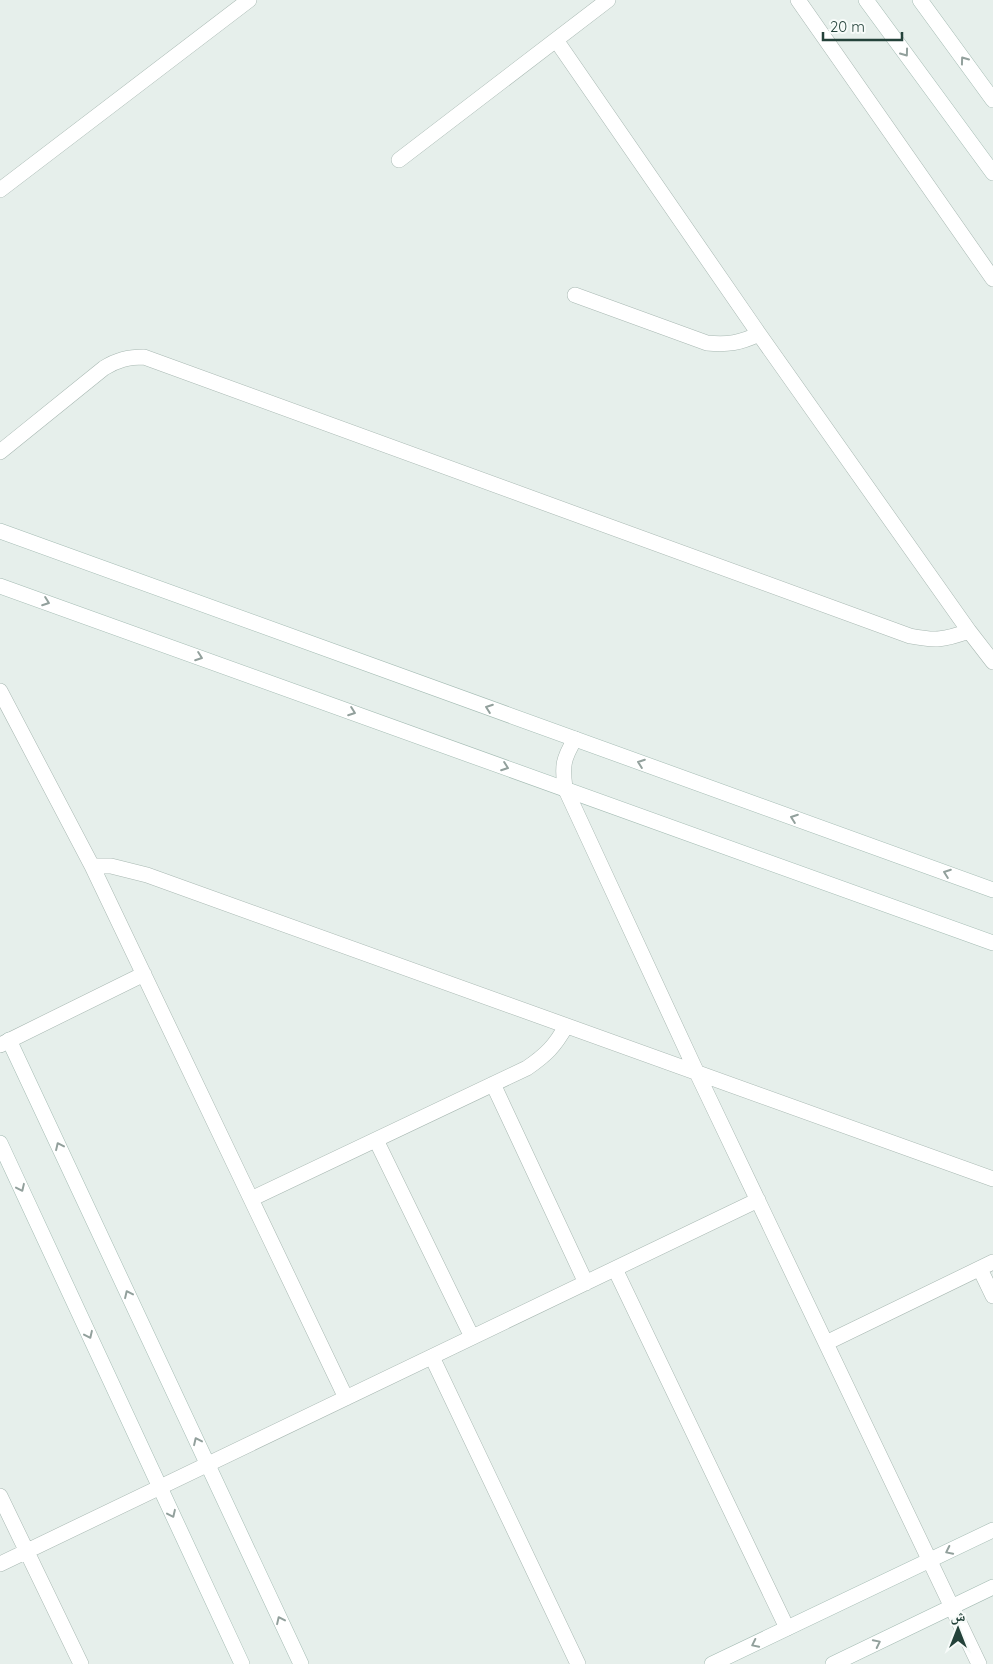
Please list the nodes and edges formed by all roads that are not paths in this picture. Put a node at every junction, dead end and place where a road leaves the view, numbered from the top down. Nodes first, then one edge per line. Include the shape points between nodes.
1 (250, 0) edge
2 (608, 0) edge
3 (798, 0) edge
4 (866, 0) edge
5 (920, 0) edge
6 (556, 40) junction
7 (993, 100) edge
8 (400, 160) dead end
9 (993, 173) edge
10 (0, 190) edge
11 (993, 279) edge
12 (575, 295) dead end
13 (759, 334) junction
14 (0, 452) edge
15 (0, 531) edge
16 (0, 586) edge
17 (969, 631) junction
18 (993, 662) edge
19 (0, 691) edge
20 (575, 739) junction
21 (564, 788) junction
22 (92, 866) junction
23 (993, 890) edge
24 (993, 942) edge
25 (144, 974) junction
26 (566, 1026) junction
27 (4, 1043) edge
28 (697, 1073) junction
29 (493, 1084) junction
30 (376, 1140) junction
31 (0, 1143) edge
32 (993, 1179) edge
33 (251, 1199) junction
34 (758, 1200) junction
35 (986, 1265) edge
36 (615, 1269) junction
37 (586, 1283) junction
38 (993, 1296) edge
39 (472, 1337) junction
40 (826, 1343) junction
41 (432, 1357) junction
42 (346, 1398) junction
43 (207, 1463) junction
44 (159, 1486) junction
45 (0, 1496) edge
46 (993, 1530) edge
47 (26, 1551) junction
48 (929, 1560) junction
49 (0, 1564) edge
50 (993, 1588) edge
51 (952, 1607) junction
52 (787, 1628) junction
53 (81, 1664) edge
54 (242, 1664) edge
55 (300, 1664) edge
56 (578, 1664) edge
57 (712, 1664) edge
58 (833, 1664) edge
59 (979, 1664) edge

1 - 10 street
2 - 6 street
3 - 11 street
4 -> 9 street
7 -> 5 street
6 - 8 street
6 - 13 street
12 - 13 street via 707,342 743,342
13 - 17 street
14 - 17 street via 116,360 144,357 910,636 930,640 950,638
20 -> 15 street
16 -> 21 street
17 - 18 street
19 - 22 street
20 - 21 street via 566,754 562,771
23 -> 20 street
21 - 24 street
21 - 28 street
22 - 25 street
22 - 26 street via 111,866 147,875
25 - 27 street
25 - 33 street
26 - 28 street
26 - 29 street via 557,1043 543,1057
43 -> 27 street
28 - 32 street
28 - 34 street
29 - 30 street
29 - 37 street
30 - 33 street
30 - 39 street
31 -> 44 street
33 - 42 street
34 - 36 street
34 - 40 street
35 - 38 street
35 - 40 street
36 - 37 street
36 - 52 street
37 - 39 street
39 - 41 street
40 - 48 street
41 - 42 street
41 - 56 street
42 - 43 street
43 - 44 street
55 -> 43 street
44 - 47 street
44 -> 54 street
45 - 47 street
46 -> 48 street
47 - 49 street
47 - 53 street
48 - 51 street
48 - 52 street
50 - 51 street
58 -> 51 street
51 - 59 street
52 -> 57 street

